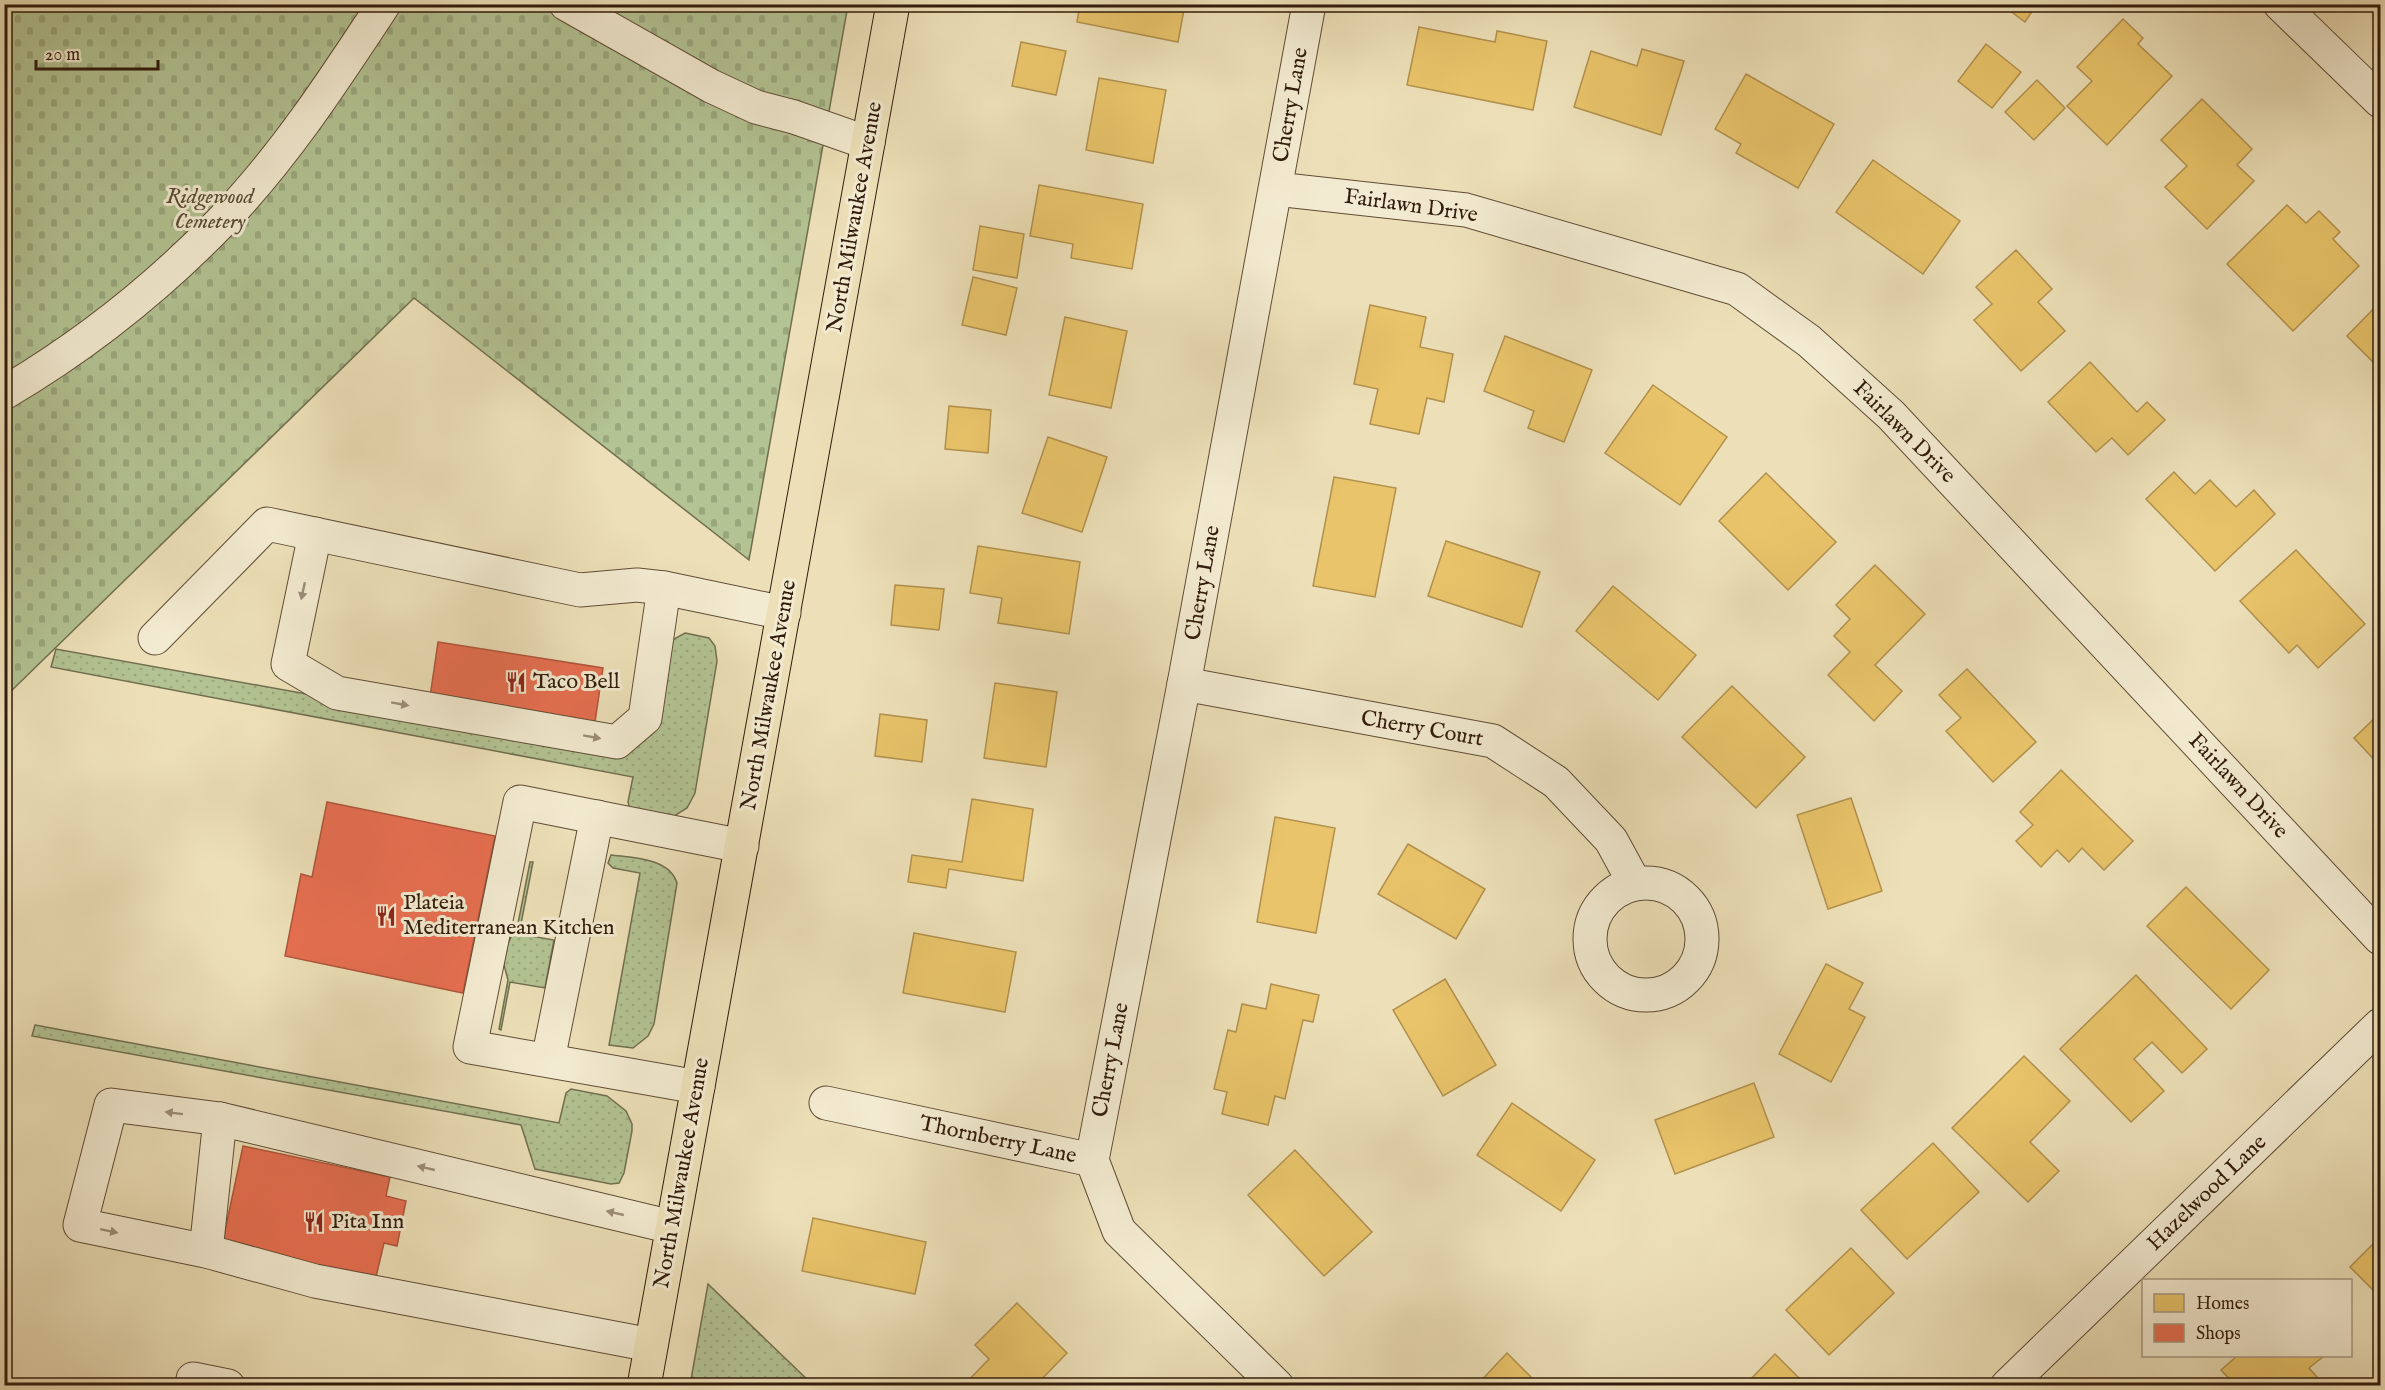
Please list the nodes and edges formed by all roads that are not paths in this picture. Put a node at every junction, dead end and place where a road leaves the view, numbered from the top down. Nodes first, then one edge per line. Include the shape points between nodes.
1 (384, 4) edge
2 (566, 4) edge
3 (893, 4) edge
4 (1309, 4) edge
5 (2280, 4) edge
6 (2380, 101) edge
7 (868, 143) junction
8 (1276, 189) junction
9 (4, 393) edge
10 (315, 534) junction
11 (664, 588) junction
12 (784, 613) junction
13 (155, 638) dead end
14 (1184, 684) junction
15 (597, 817) junction
16 (742, 846) junction
17 (1635, 884) dead end
18 (2380, 938) edge
19 (2380, 1025) edge
20 (548, 1060) junction
21 (698, 1087) junction
22 (826, 1103) dead end
23 (220, 1119) junction
24 (1092, 1160) junction
25 (672, 1227) junction
26 (206, 1251) junction
27 (651, 1346) junction
28 (192, 1386) edge
29 (228, 1386) edge
30 (644, 1386) edge
31 (1277, 1386) edge
32 (2007, 1386) edge

1 - 9 street via 299,128 222,221 126,309 80,345
2 - 7 street via 756,107
3 - 7 main road, North Milwaukee Avenue
4 - 8 street, Cherry Lane
5 - 6 street
7 - 12 main road, North Milwaukee Avenue
8 - 14 street, Cherry Lane
8 - 18 street, Fairlawn Drive via 1466,210 1737,289 1809,340 1891,415
10 - 11 street via 580,590 637,585
10 -> 11 street via 288,664 337,693 617,742 645,718
10 - 13 street via 267,524
11 - 12 street
12 - 16 main road, North Milwaukee Avenue
14 - 17 street, Cherry Court via 1492,741 1556,782 1611,840
14 - 24 street, Cherry Lane
15 - 16 street
15 - 20 street
15 - 20 street via 520,802 470,1047
16 - 21 main road, North Milwaukee Avenue
19 - 32 street, Hazelwood Lane
20 - 21 street
21 - 25 main road, North Milwaukee Avenue
22 - 24 street, Thornberry Lane
25 -> 23 street
23 - 26 street
23 -> 26 street via 111,1105 80,1225
24 - 31 street, Thornberry Lane via 1119,1232
25 - 27 main road, North Milwaukee Avenue
26 - 27 street via 315,1281
27 - 30 main road, North Milwaukee Avenue
28 - 29 street via 193,1379

